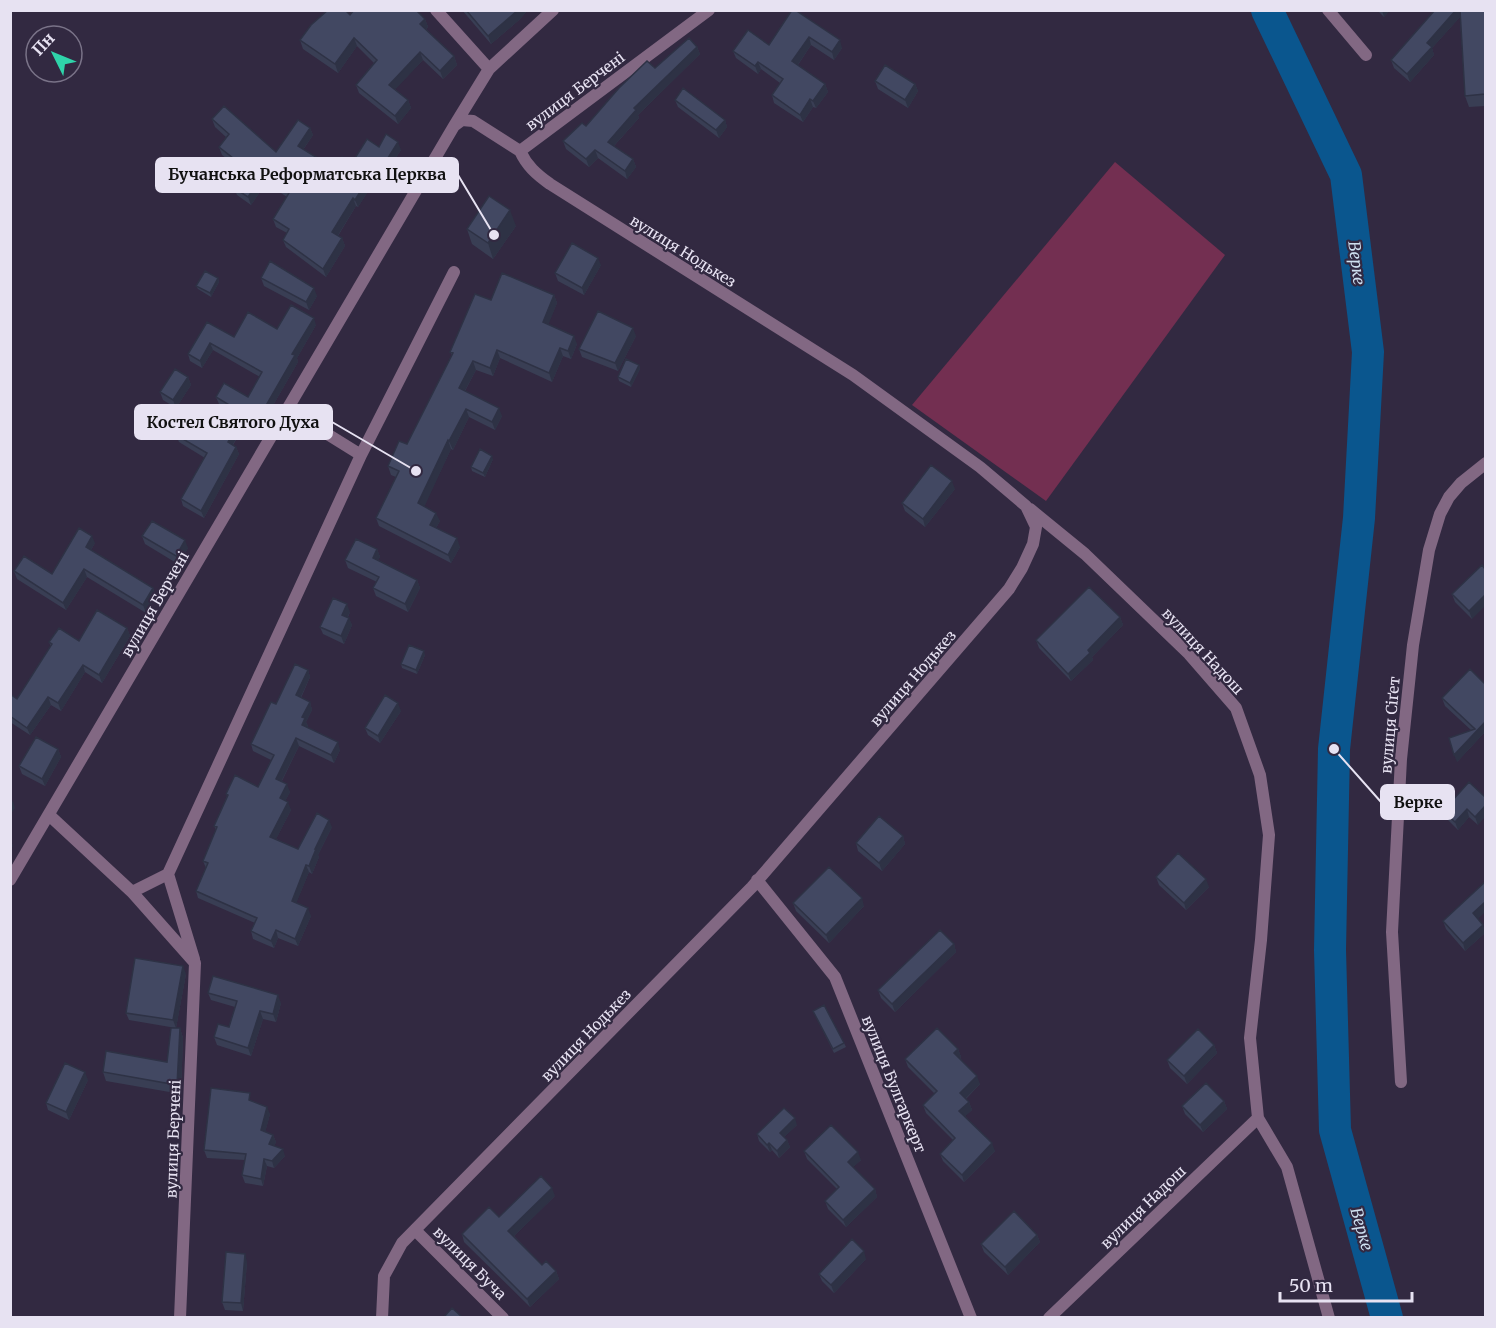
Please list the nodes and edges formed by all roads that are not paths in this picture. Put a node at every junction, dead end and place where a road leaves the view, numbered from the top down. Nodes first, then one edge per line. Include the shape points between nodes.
1 (436, 10) edge
2 (553, 10) edge
3 (709, 10) edge
4 (1328, 10) edge
5 (1366, 55) dead end
6 (489, 69) junction
7 (454, 126) junction
8 (520, 151) junction
9 (454, 272) dead end
10 (288, 409) junction
11 (361, 456) junction
12 (1485, 463) edge
13 (1026, 506) junction
14 (49, 815) junction
15 (168, 874) junction
16 (10, 880) edge
17 (758, 880) junction
18 (132, 892) junction
19 (195, 963) junction
20 (1401, 1082) dead end
21 (1258, 1118) junction
22 (415, 1230) junction
23 (180, 1317) edge
24 (382, 1317) edge
25 (503, 1317) edge
26 (970, 1317) edge
27 (1049, 1317) edge
28 (1329, 1317) edge

1 - 6 street
2 - 6 street, вулиця Берчені
3 - 8 street, вулиця Берчені
4 - 5 street
6 - 7 street, вулиця Берчені
7 - 8 street, вулиця Берчені via 462,120 473,121
7 - 10 street, вулиця Берчені
8 - 13 street, вулиця Нодькез via 524,161 542,178 853,375 980,467
9 - 11 street
10 - 11 street
10 - 14 street, вулиця Берчені
11 - 15 street
12 - 20 street, вулиця Сіґет via 1461,483 1440,514 1429,550 1413,645 1401,759 1392,932
13 - 17 street, вулиця Нодькез via 1036,527 1033,544 1009,589
13 - 21 street, вулиця Надош via 1085,554 1189,654 1236,708 1260,775 1269,835 1250,1038
14 - 16 street, вулиця Берчені
14 - 18 street
15 - 18 street
15 - 19 street, вулиця Берчені
17 - 22 street, вулиця Нодькез
17 - 26 street, вулиця Булгаркерт via 835,977
18 - 19 street
19 - 23 street, вулиця Берчені
21 - 27 street, вулиця Надош
21 - 28 street, вулиця Надош via 1287,1167
22 - 24 street, вулиця Нодькез via 391,1259 384,1276
22 - 25 street, вулиця Буча

